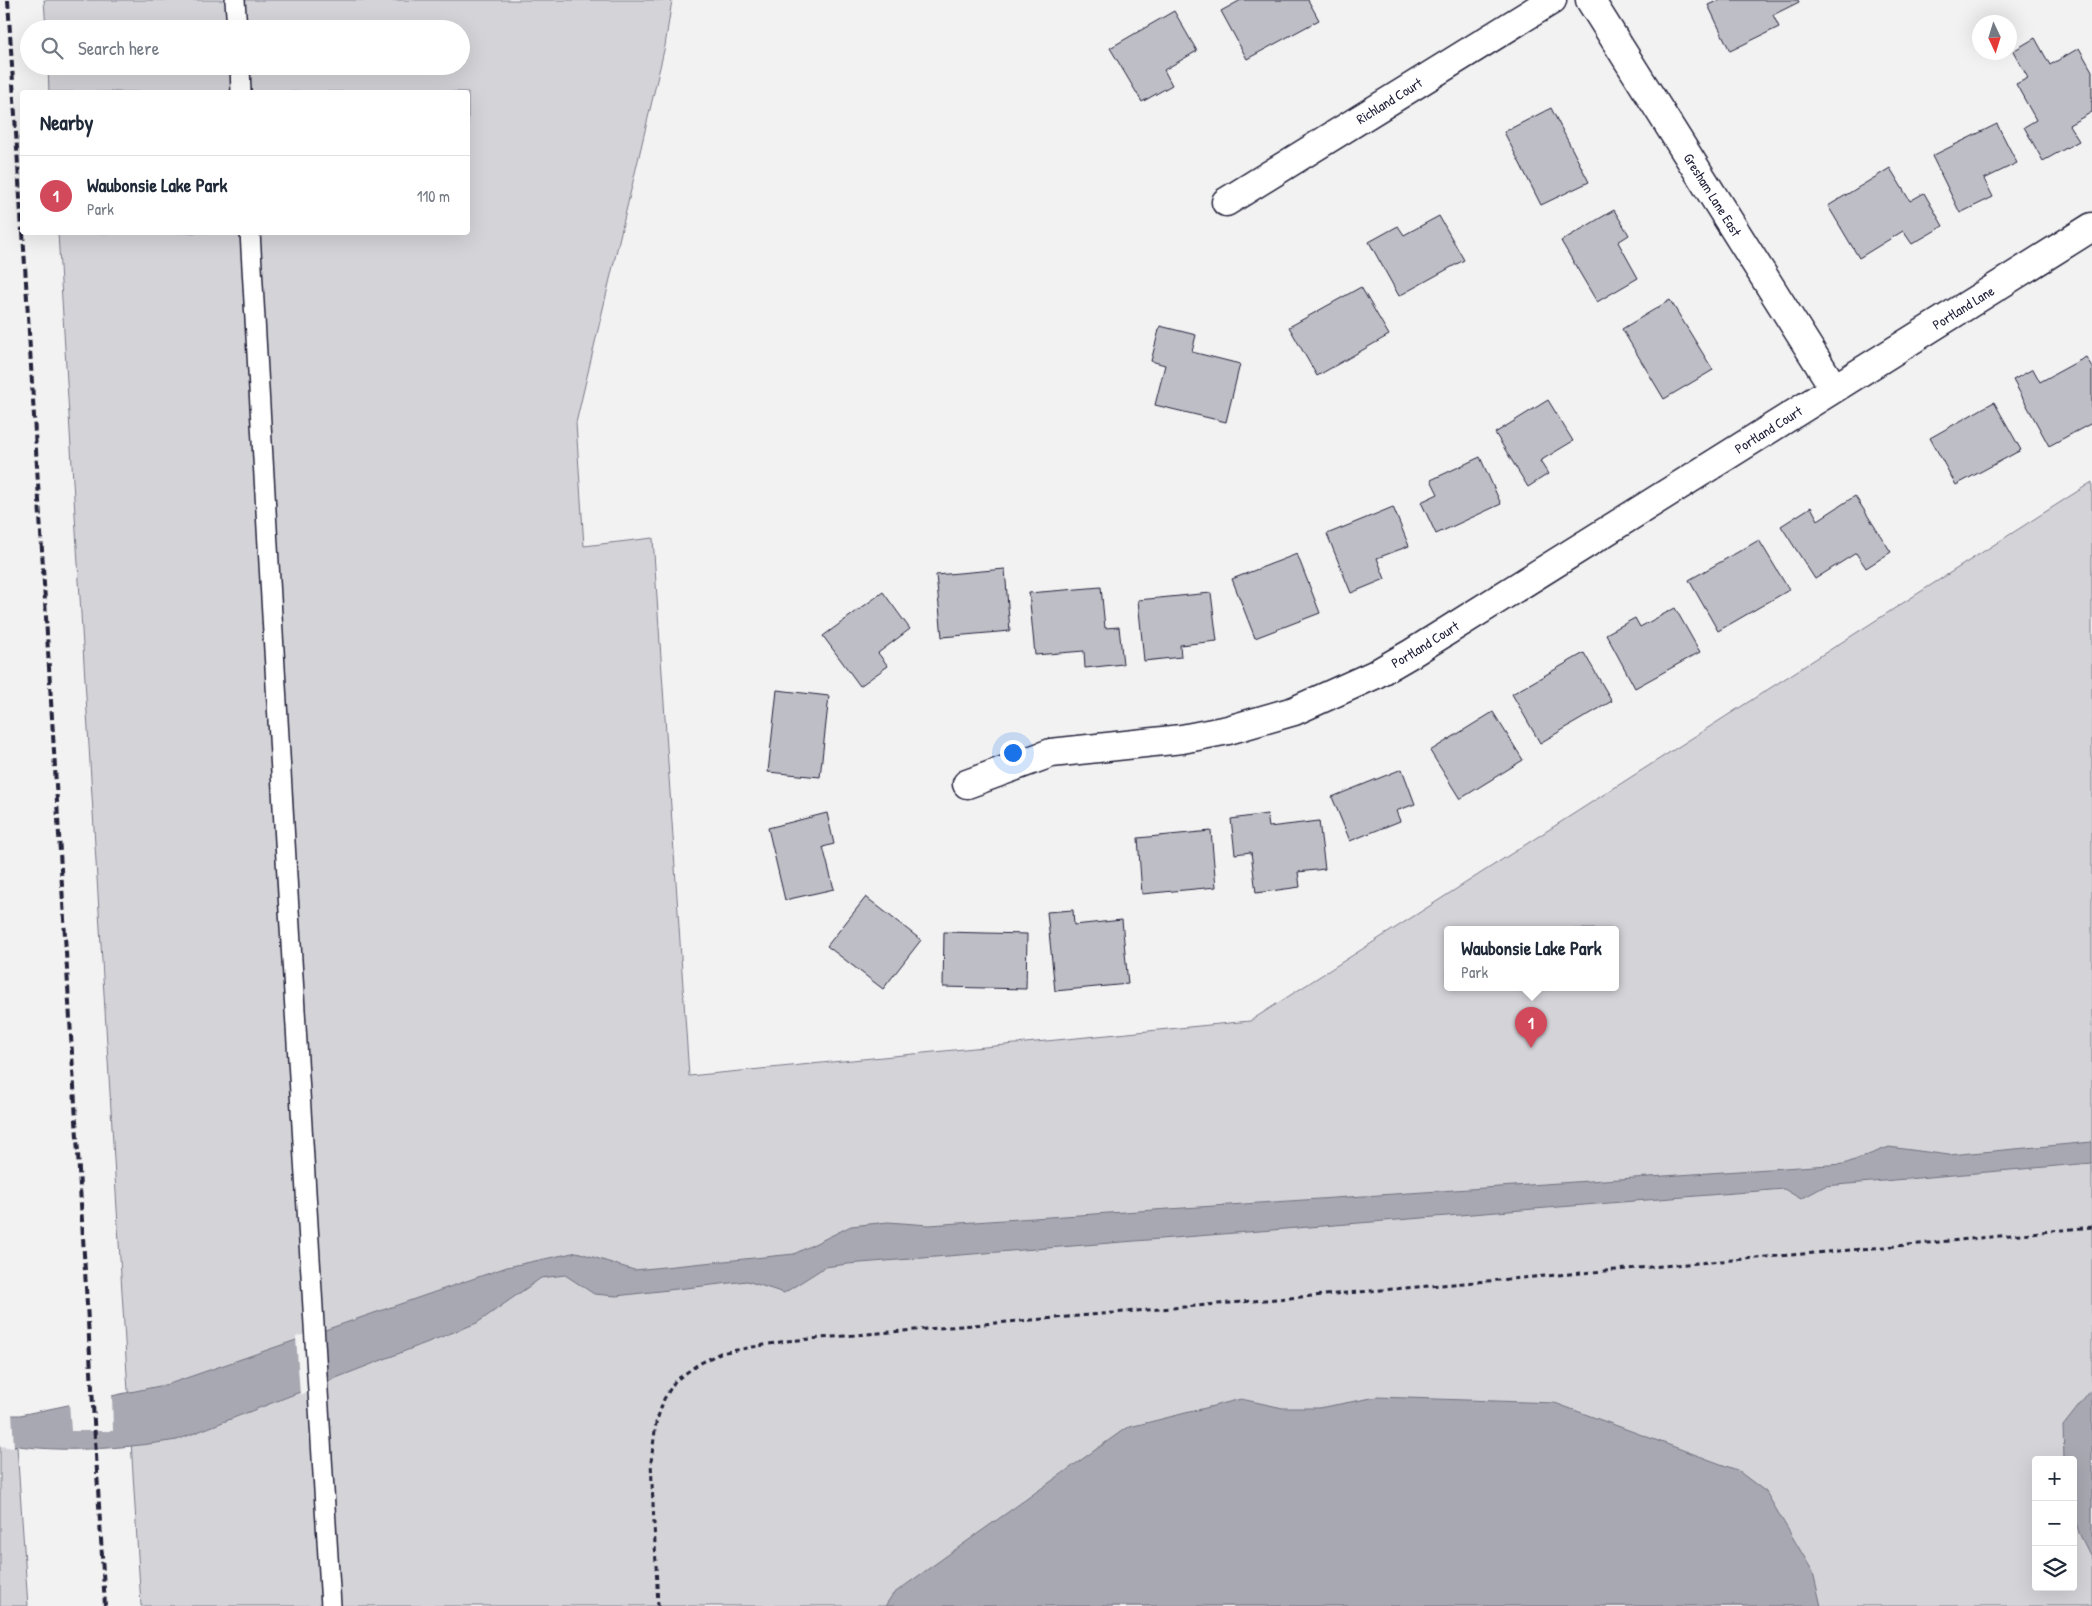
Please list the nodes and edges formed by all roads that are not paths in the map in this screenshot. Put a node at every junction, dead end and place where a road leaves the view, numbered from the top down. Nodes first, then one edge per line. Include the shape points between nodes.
1 (235, 0) edge
2 (1552, 0) edge
3 (1590, 0) edge
4 (236, 20) edge
5 (240, 75) edge
6 (241, 90) edge
7 (1226, 202) dead end
8 (2092, 227) edge
9 (250, 235) edge
10 (1834, 388) junction
11 (968, 784) dead end
12 (331, 1606) edge

1 - 4 lane
2 - 7 street, Richland Court
3 - 10 street, Gresham Lane East
5 - 6 lane
8 - 10 street, Portland Lane
9 - 12 lane
10 - 11 street, Portland Court via 1374,675 1294,711 1228,730 1182,739 1051,753

